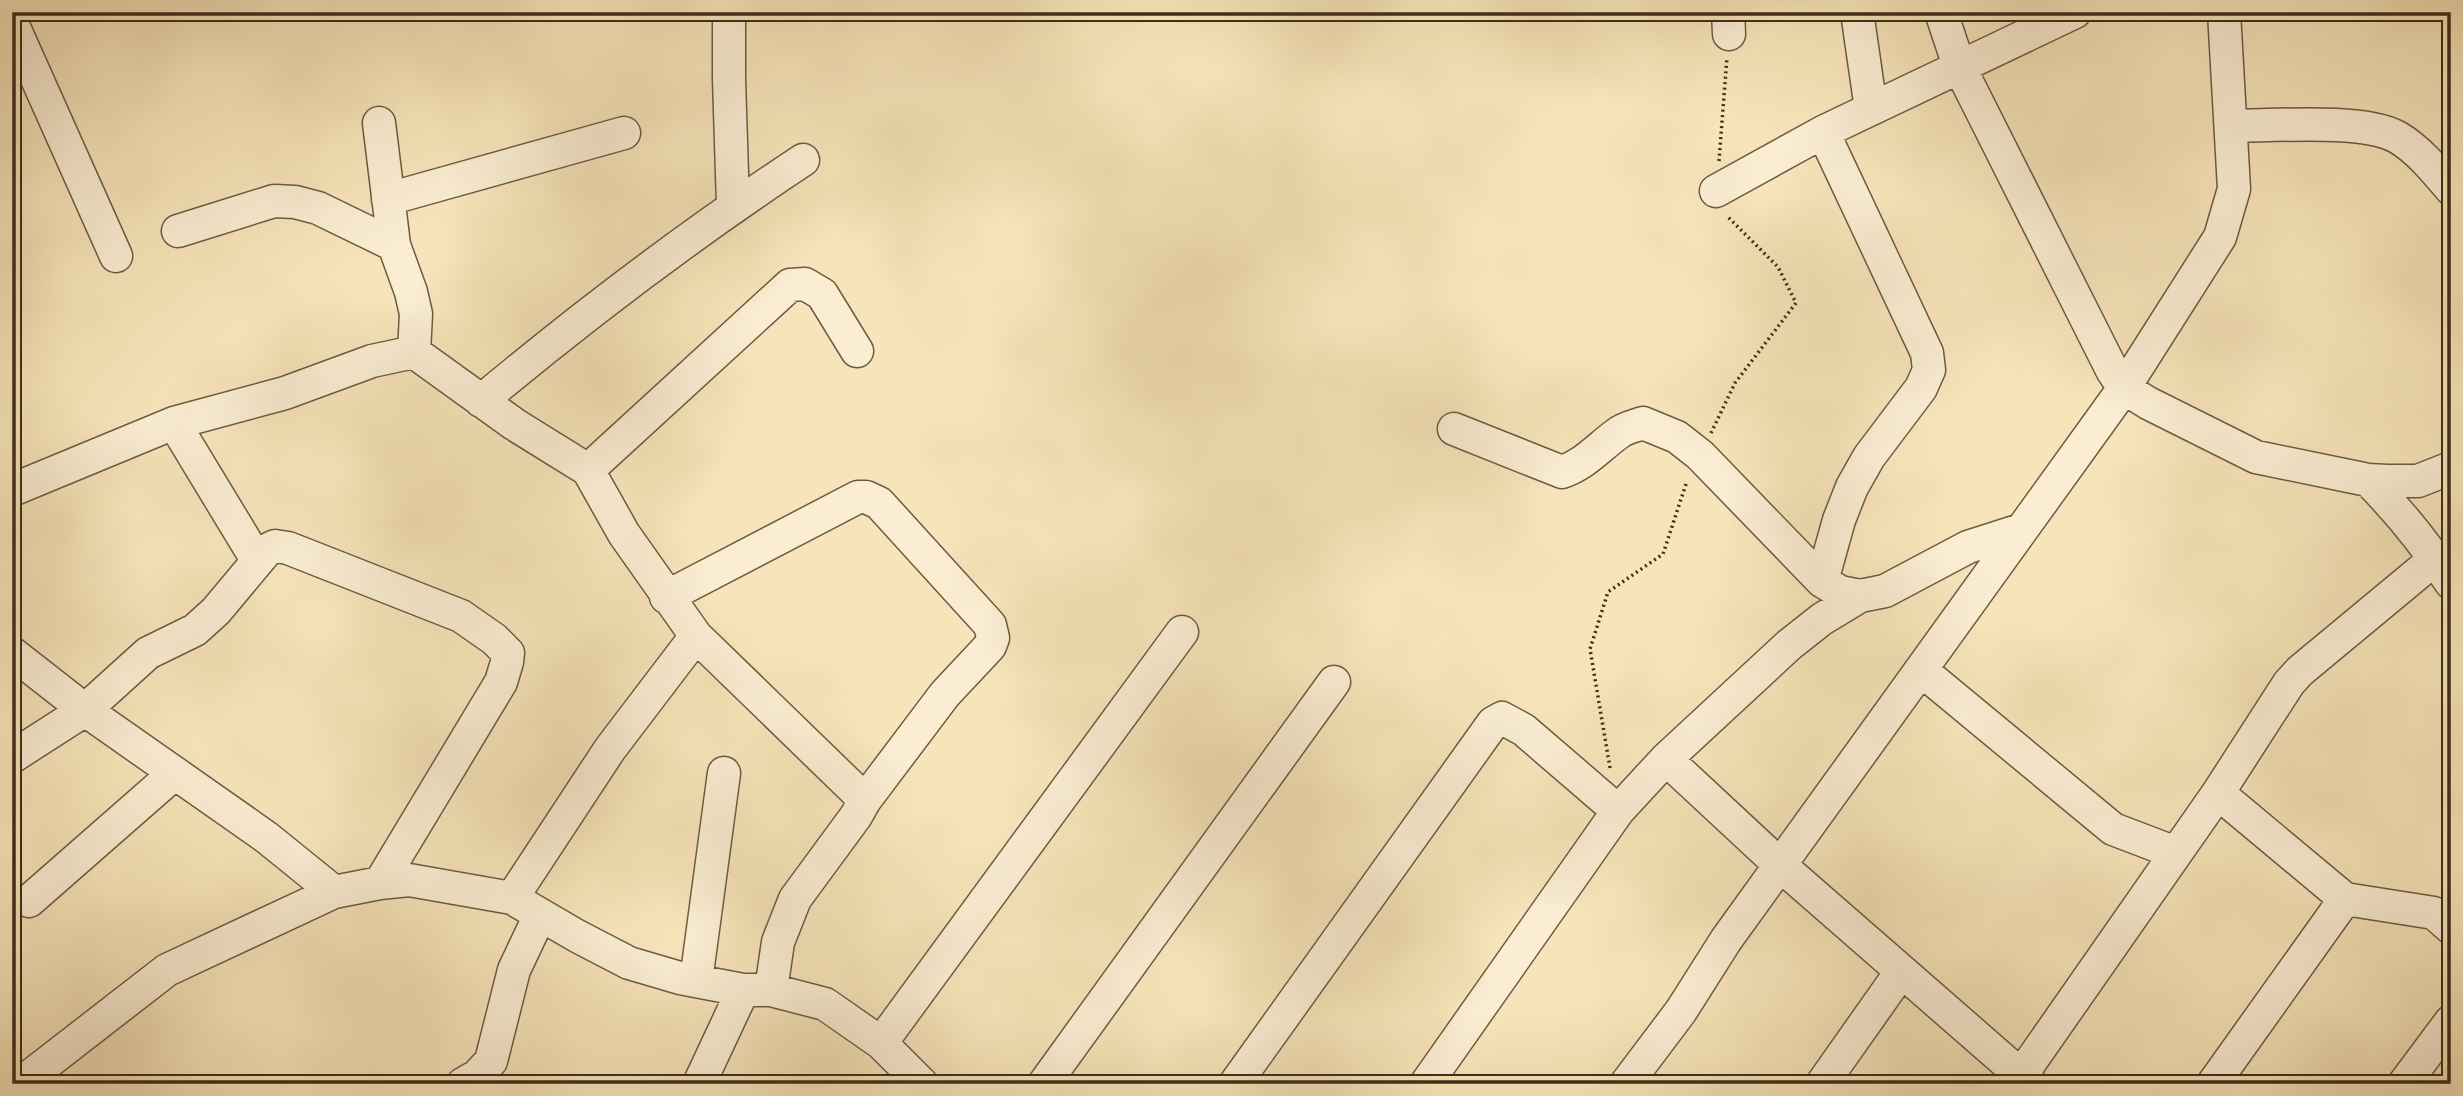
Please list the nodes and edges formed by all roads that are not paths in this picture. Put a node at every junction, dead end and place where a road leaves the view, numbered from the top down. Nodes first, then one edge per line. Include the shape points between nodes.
1 (729, 12) edge
2 (1857, 12) edge
3 (1941, 12) edge
4 (2075, 12) edge
5 (2224, 12) edge
6 (12, 23) edge
7 (1959, 66) junction
8 (1871, 109) junction
9 (379, 122) dead end
10 (2231, 126) junction
11 (1823, 132) junction
12 (624, 133) dead end
13 (803, 160) dead end
14 (2451, 189) edge
15 (1716, 191) dead end
16 (388, 199) junction
17 (733, 206) junction
18 (178, 231) dead end
19 (394, 245) junction
20 (116, 256) dead end
21 (857, 351) dead end
22 (414, 352) junction
23 (2124, 388) junction
24 (481, 401) junction
25 (174, 422) junction
26 (1454, 429) dead end
27 (2451, 468) edge
28 (588, 470) junction
29 (2368, 480) junction
30 (12, 490) edge
31 (2021, 530) junction
32 (257, 560) junction
33 (2443, 571) edge
34 (1822, 581) junction
35 (1860, 596) junction
36 (666, 597) junction
37 (1182, 632) dead end
38 (696, 636) junction
39 (12, 653) edge
40 (1921, 670) junction
41 (1334, 682) dead end
42 (85, 710) junction
43 (12, 757) edge
44 (1666, 759) junction
45 (175, 773) junction
46 (724, 773) dead end
47 (2218, 793) junction
48 (865, 800) junction
49 (1618, 811) junction
50 (2176, 853) junction
51 (1780, 865) junction
52 (380, 883) junction
53 (334, 892) junction
54 (512, 898) junction
55 (2345, 899) junction
56 (29, 901) dead end
57 (540, 915) junction
58 (2451, 928) edge
59 (1901, 972) junction
60 (696, 981) junction
61 (757, 990) junction
62 (2451, 1021) edge
63 (881, 1043) junction
64 (2022, 1081) edge
65 (20, 1084) edge
66 (463, 1084) edge
67 (699, 1084) edge
68 (922, 1084) edge
69 (1044, 1084) edge
70 (1235, 1084) edge
71 (1426, 1084) edge
72 (1626, 1084) edge
73 (1822, 1084) edge
74 (2213, 1084) edge
75 (2404, 1084) edge

1 - 17 street
2 - 8 street
3 - 7 street
4 - 7 street
5 - 10 street
6 - 20 street
7 - 8 street
7 - 23 street
8 - 11 street
9 - 16 street
10 - 14 street via 2375,129 2411,147
10 - 23 street via 2234,189 2220,237
11 - 15 street
11 - 34 street via 1927,352 1929,370 1852,487
12 - 16 street
13 - 17 street
16 - 19 street
17 - 24 street
18 - 19 street via 274,201 295,202 318,208
19 - 22 street via 416,314
21 - 28 street via 822,294 805,284 790,285
22 - 24 street
22 - 25 street via 372,360 285,393
23 - 29 street via 2256,457
23 - 31 street
24 - 28 street
25 - 30 street
25 - 32 street
26 - 34 street via 1562,472 1577,467 1619,432 1643,423 1677,438 1700,455
27 - 29 street via 2418,481
28 - 36 street
29 - 33 street
31 - 35 street via 1968,547 1885,591
31 - 40 street
32 - 42 street via 195,630 148,653
32 - 52 street via 275,546 288,548 461,616 508,653 501,682
33 - 47 street via 2300,671
34 - 35 street via 1840,592
35 - 44 street via 1789,645
36 - 38 street
36 - 48 street via 858,497 878,503 990,625 993,638
37 - 63 street
38 - 48 street
38 - 54 street via 610,749
39 - 42 street
40 - 50 street via 2113,829
40 - 51 street
41 - 69 street
42 - 43 street
42 - 45 street
44 - 49 street
44 - 51 street
45 - 53 street
45 - 56 street
46 - 60 street
47 - 50 street
47 - 55 street
48 - 61 street via 795,899
49 - 70 street via 1524,730 1503,718 1493,723
49 - 71 street
50 - 64 street
51 - 59 street
51 - 72 street
52 - 53 street
52 - 54 street via 409,880
53 - 65 street via 167,970
54 - 57 street
55 - 58 street via 2434,913
55 - 74 street
57 - 60 street via 629,963
57 - 66 street via 514,970 491,1061
59 - 64 street
59 - 73 street
60 - 61 street
61 - 63 street via 825,1004
61 - 67 street
62 - 75 street
63 - 68 street

